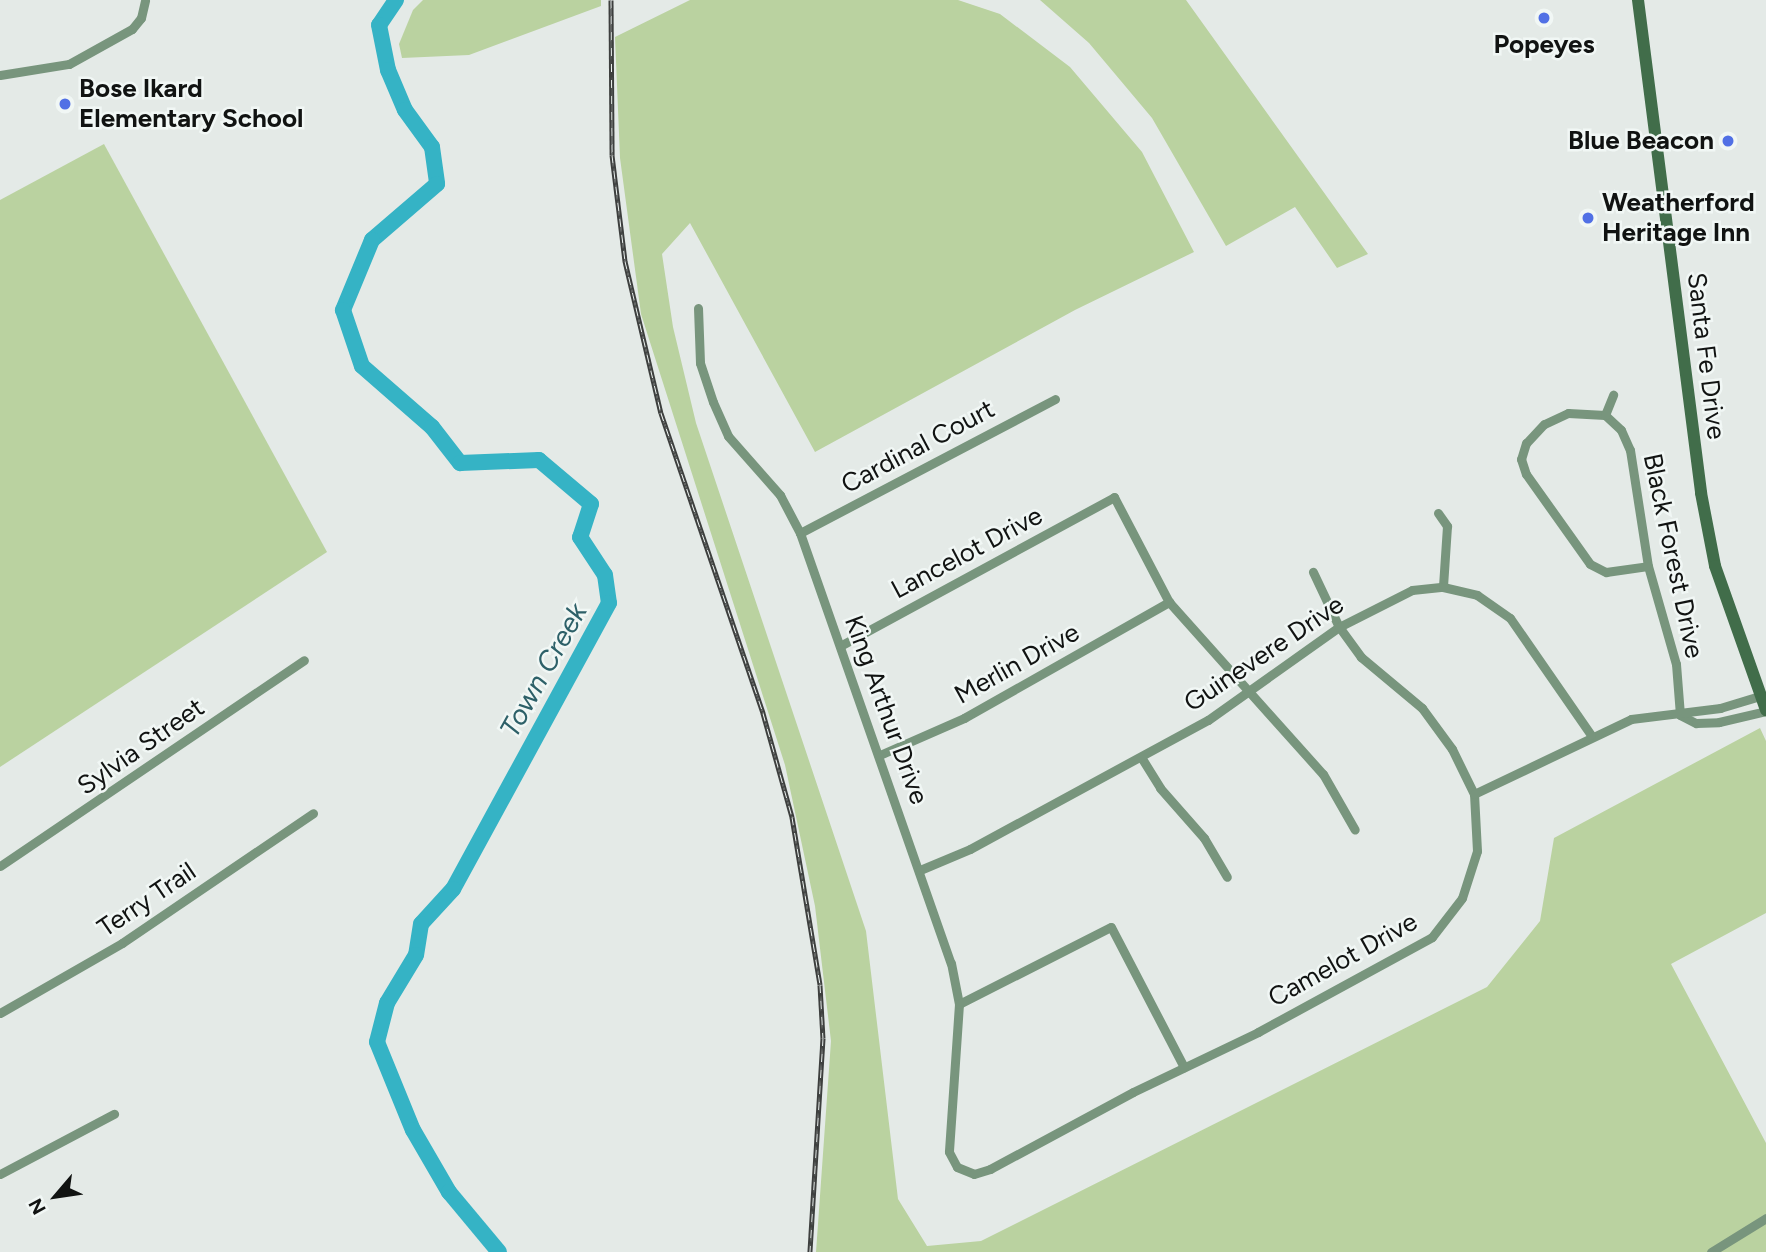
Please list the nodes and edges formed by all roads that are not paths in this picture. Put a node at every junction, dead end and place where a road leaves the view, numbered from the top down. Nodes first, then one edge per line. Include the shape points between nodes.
1 (1638, 0) edge
2 (145, 4) edge
3 (0, 75) edge
4 (698, 308) dead end
5 (1613, 395) dead end
6 (1055, 399) dead end
7 (1605, 415) junction
8 (1438, 513) dead end
9 (800, 533) junction
10 (1648, 566) junction
11 (1313, 572) dead end
12 (1443, 587) junction
13 (1169, 603) junction
14 (1339, 627) junction
15 (840, 646) junction
16 (304, 660) dead end
17 (1245, 693) junction
18 (1760, 695) junction
19 (1766, 710) edge
20 (1680, 715) junction
21 (1591, 735) junction
22 (881, 754) junction
23 (1141, 757) junction
24 (1474, 794) junction
25 (313, 813) dead end
26 (1355, 830) dead end
27 (0, 866) edge
28 (920, 870) junction
29 (1227, 877) dead end
30 (959, 1004) junction
31 (0, 1013) edge
32 (1184, 1068) junction
33 (114, 1114) dead end
34 (949, 1152) joint
35 (0, 1174) edge
36 (1766, 1218) edge
37 (1711, 1252) edge

1 - 18 main road, Santa Fe Drive via 1701,494 1715,566
2 - 3 street via 132,29 69,64
4 - 9 street, King Arthur Drive via 700,363 718,414 728,436 780,495
5 - 7 street
6 - 9 street, Cardinal Court
7 - 10 street, Black Forest Drive via 1621,430 1630,450
7 - 10 street via 1568,412 1544,424 1526,443 1521,460 1526,474 1590,564 1606,572
8 - 12 street via 1447,526
9 - 15 street, King Arthur Drive
10 - 20 street, Black Forest Drive via 1676,664
11 - 14 street, Camelot Drive
12 - 14 street, Guinevere Drive via 1412,590 1385,600
12 - 21 street, Guinevere Drive via 1477,595 1510,618
13 - 15 street, Lancelot Drive via 1114,497
13 - 17 street
13 - 22 street, Merlin Drive via 964,718
14 - 17 street, Guinevere Drive
14 - 24 street, Camelot Drive via 1361,657 1422,708 1452,750
15 - 22 street, King Arthur Drive
16 - 27 street, Sylvia Street
17 - 23 street, Guinevere Drive
17 - 26 street via 1323,774
18 - 19 main road, Santa Fe Drive
18 - 20 street
19 - 20 street via 1719,723 1696,723
20 - 21 street via 1631,719
21 - 24 street
22 - 28 street, King Arthur Drive
23 - 28 street, Guinevere Drive via 970,849
23 - 29 street via 1160,788 1204,838
24 - 32 street, Camelot Drive via 1477,851 1462,898 1432,937
25 - 31 street, Terry Trail via 122,943
28 - 30 street, King Arthur Drive via 951,963
30 - 32 street via 1111,926
30 - 34 street, King Arthur Drive
32 - 34 street, Camelot Drive via 990,1169 974,1174 957,1167
33 - 35 street
36 - 37 street

